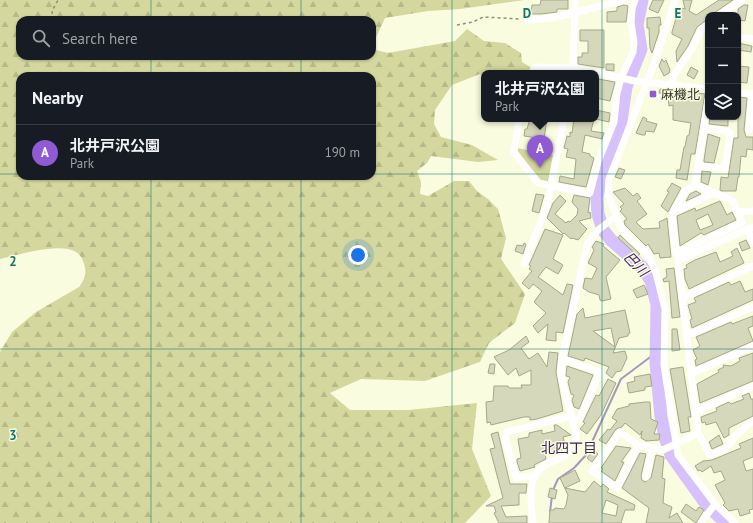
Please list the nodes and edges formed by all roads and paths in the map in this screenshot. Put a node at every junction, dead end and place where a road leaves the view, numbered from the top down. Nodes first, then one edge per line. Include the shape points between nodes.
1 (58, 0) edge
2 (575, 0) edge
3 (625, 0) edge
4 (635, 0) edge
5 (675, 0) edge
6 (742, 0) edge
7 (575, 12) junction
8 (724, 12) edge
9 (53, 16) edge
10 (527, 20) joint
11 (457, 24) dead end
12 (705, 27) edge
13 (741, 37) edge
14 (753, 39) edge
15 (534, 70) edge
16 (564, 70) edge
17 (574, 70) edge
18 (599, 75) edge
19 (621, 78) junction
20 (647, 82) junction
21 (672, 85) junction
22 (705, 89) edge
23 (741, 92) edge
24 (752, 94) edge
25 (705, 120) edge
26 (519, 122) edge
27 (563, 122) edge
28 (704, 128) junction
29 (749, 130) dead end
30 (698, 166) junction
31 (551, 185) junction
32 (695, 186) junction
33 (714, 193) junction
34 (753, 211) edge
35 (674, 212) junction
36 (738, 212) junction
37 (615, 217) junction
38 (750, 228) edge
39 (753, 242) edge
40 (524, 264) dead end
41 (753, 266) edge
42 (682, 298) junction
43 (753, 307) edge
44 (686, 336) junction
45 (753, 346) edge
46 (562, 359) junction
47 (690, 374) junction
48 (753, 386) edge
49 (695, 412) junction
50 (572, 419) junction
51 (753, 421) edge
52 (698, 434) junction
53 (638, 445) junction
54 (674, 445) junction
55 (652, 448) junction
56 (535, 477) junction
57 (646, 477) dead end
58 (714, 506) junction
59 (533, 523) edge
60 (701, 523) edge
61 (736, 523) edge

1 - 9 path via 52,11
2 - 7 street
3 - 7 street
4 - 19 street via 631,22 633,52
5 - 20 street
6 - 8 street
7 - 10 street via 554,18
7 - 17 street
10 - 11 path via 483,17 473,22
12 - 21 street via 673,76
13 - 14 street
15 - 16 street via 535,67
18 - 19 street
19 - 20 street
19 - 31 street via 614,122 598,162 590,194
20 - 21 street
20 - 37 street via 609,179 608,195
21 - 22 street
23 - 24 street
24 - 29 street
25 - 28 street
26 - 31 street via 514,152 538,183
27 - 31 street
28 - 30 street
28 - 30 street via 730,132 725,169
30 - 32 street
31 - 40 street via 547,206
32 - 33 street
32 - 35 street via 686,190
33 - 35 street
33 - 36 street via 733,201
34 - 36 street
35 - 36 street via 672,215 676,253 742,223
37 - 46 street via 598,230 587,246
37 - 54 street via 629,238 648,254 656,273 665,309 664,365
38 - 39 street
38 - 42 street via 678,260
41 - 42 street
42 - 44 street
43 - 44 street
44 - 47 street
45 - 47 street
46 - 50 street via 561,376
46 - 50 street via 600,372 580,418
47 - 49 street
48 - 49 street
49 - 52 street
50 - 56 street via 576,443 573,449 544,466
50 - 56 street via 507,432 505,437 516,478
51 - 52 street via 723,450 710,455
52 - 54 street
53 - 53 street via 620,432 592,471 617,488
53 - 55 street
54 - 55 street via 663,450
54 - 58 street via 678,455
55 - 57 street
56 - 59 street via 531,501
58 - 60 street
58 - 61 street

